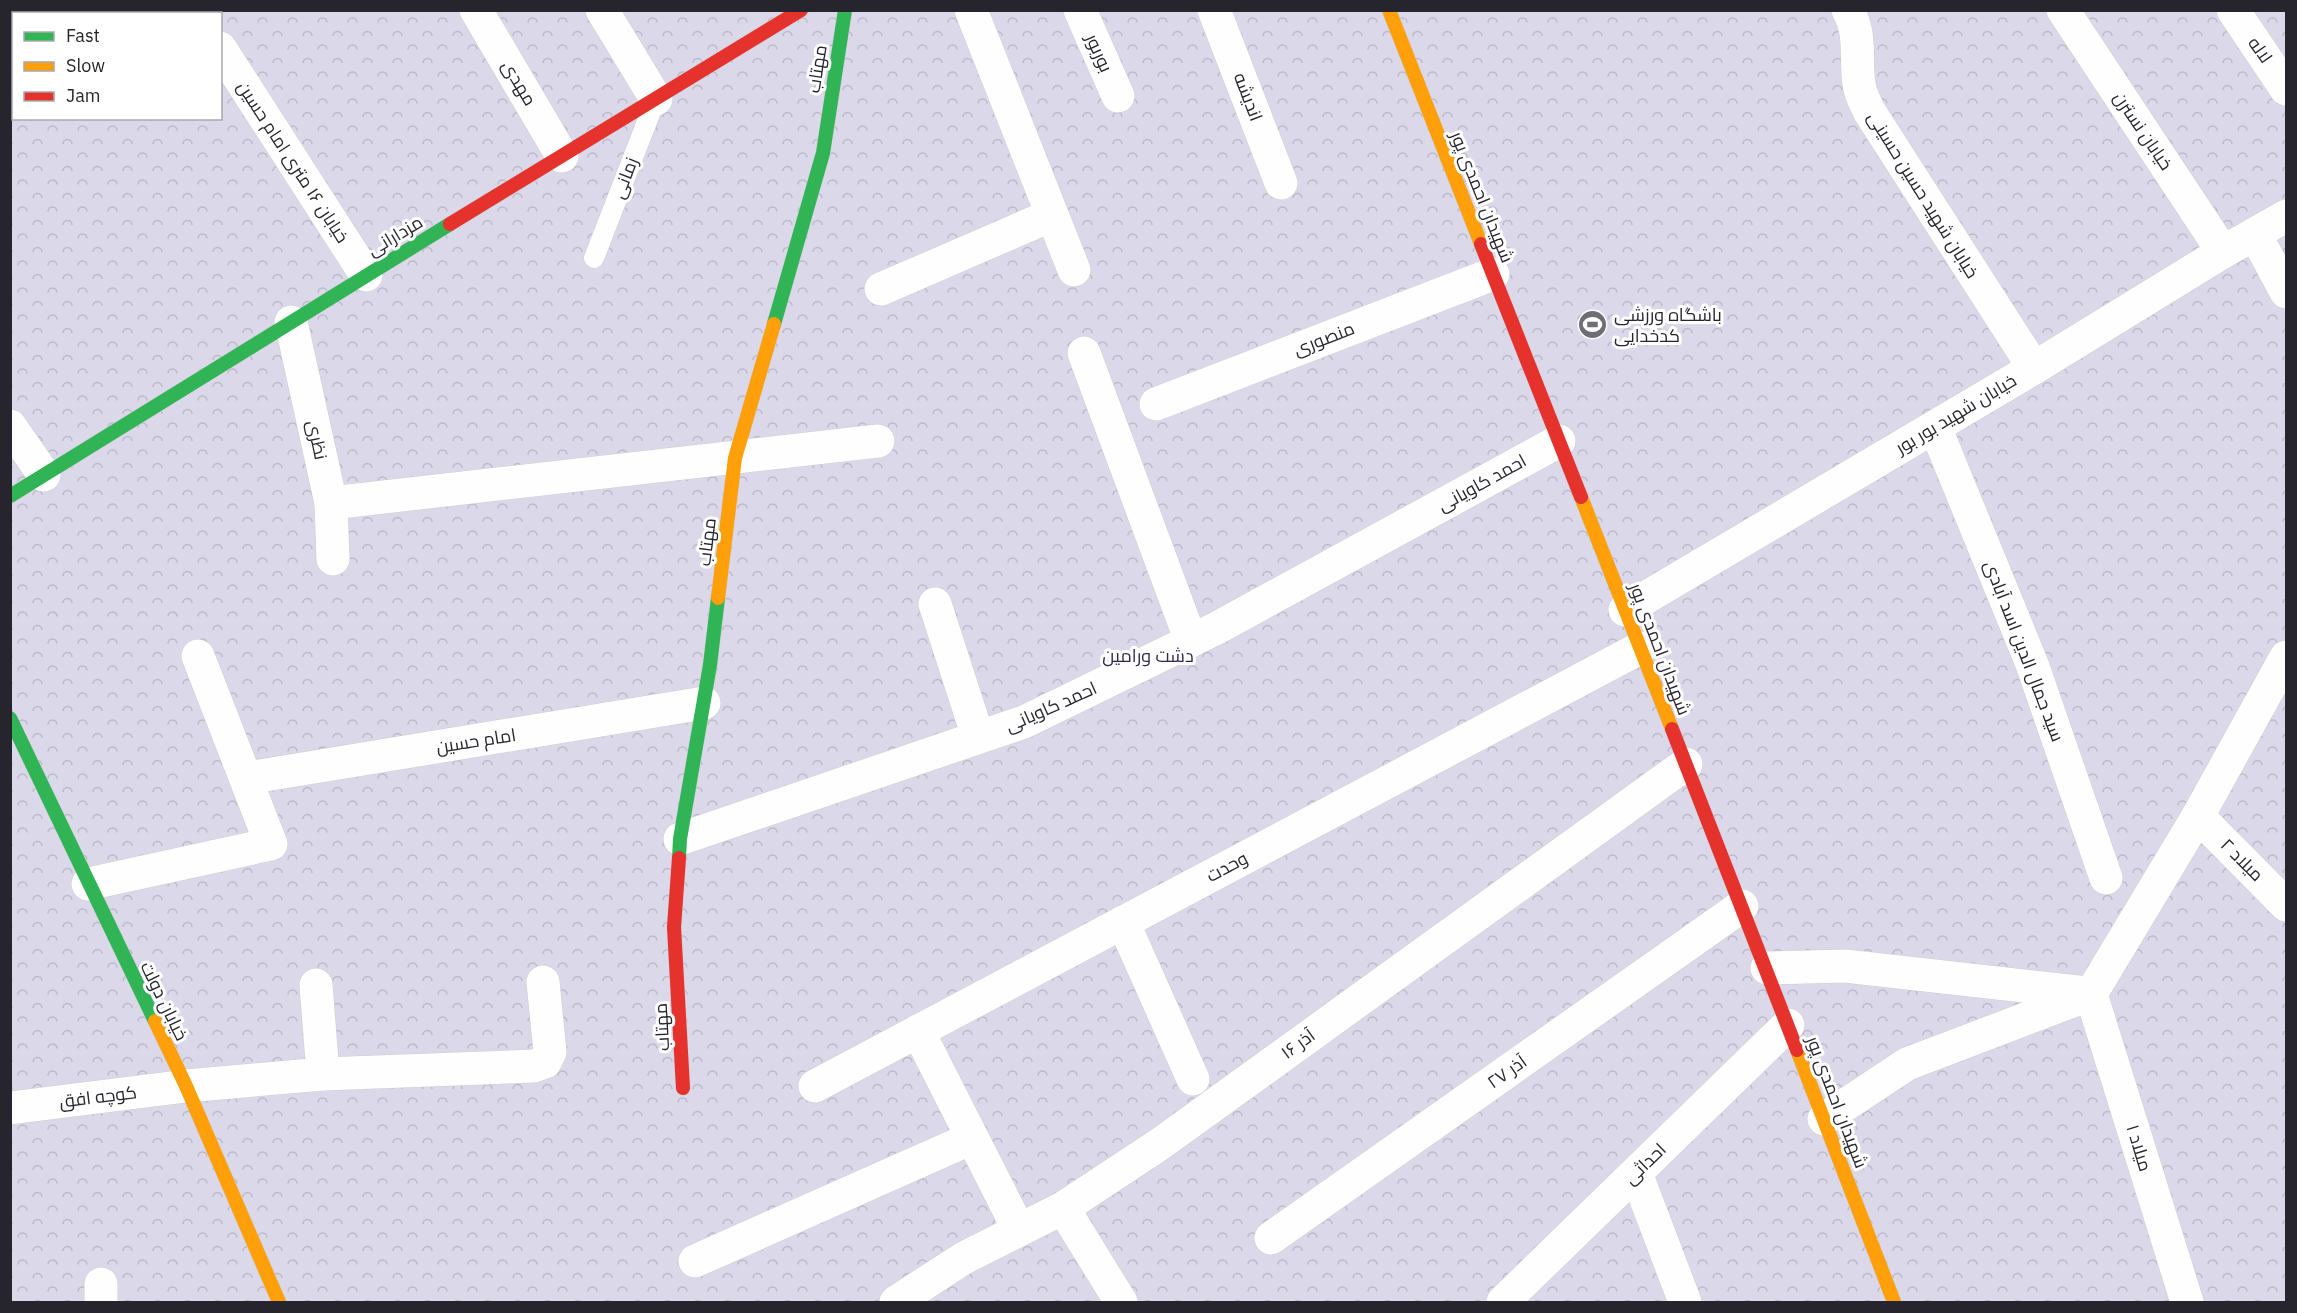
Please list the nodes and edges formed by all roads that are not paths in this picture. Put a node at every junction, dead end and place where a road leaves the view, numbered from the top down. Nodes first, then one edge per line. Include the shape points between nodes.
1 (476, 10) edge
2 (602, 10) edge
3 (801, 10) edge
4 (845, 10) edge
5 (971, 10) edge
6 (1080, 10) edge
7 (1214, 10) edge
8 (1389, 10) edge
9 (1848, 10) edge
10 (2063, 10) edge
11 (2232, 10) edge
12 (222, 51) edge
13 (2286, 89) edge
14 (1118, 96) dead end
15 (656, 99) junction
16 (562, 156) junction
17 (1281, 183) dead end
18 (1052, 215) junction
19 (2286, 216) edge
20 (2255, 234) junction
21 (2223, 252) junction
22 (594, 258) dead end
23 (1074, 270) dead end
24 (1492, 274) junction
25 (366, 275) junction
26 (881, 289) dead end
27 (2286, 292) edge
28 (291, 322) junction
29 (1084, 353) dead end
30 (2034, 368) junction
31 (1156, 404) dead end
32 (10, 426) edge
33 (1935, 427) junction
34 (878, 441) dead end
35 (1559, 441) junction
36 (735, 458) junction
37 (44, 475) junction
38 (10, 496) edge
39 (331, 503) junction
40 (333, 559) dead end
41 (935, 604) dead end
42 (1625, 610) junction
43 (1191, 641) junction
44 (1640, 648) junction
45 (198, 656) dead end
46 (2286, 657) edge
47 (704, 703) junction
48 (10, 718) edge
49 (978, 737) junction
50 (1686, 764) junction
51 (247, 778) junction
52 (2198, 816) junction
53 (680, 839) junction
54 (2106, 878) dead end
55 (88, 884) junction
56 (2286, 905) edge
57 (1742, 906) junction
58 (1124, 922) junction
59 (1767, 968) junction
60 (543, 982) dead end
61 (316, 985) dead end
62 (2091, 994) junction
63 (1788, 1025) junction
64 (918, 1031) junction
65 (323, 1074) junction
66 (1193, 1079) dead end
67 (186, 1086) junction
68 (815, 1086) dead end
69 (683, 1088) dead end
70 (10, 1108) edge
71 (1824, 1119) junction
72 (972, 1138) junction
73 (1636, 1173) junction
74 (1063, 1208) junction
75 (1018, 1230) junction
76 (1271, 1238) dead end
77 (695, 1261) dead end
78 (279, 1302) edge
79 (896, 1302) edge
80 (1121, 1302) edge
81 (1503, 1302) edge
82 (1685, 1302) edge
83 (1894, 1302) edge
84 (2187, 1302) edge

1 - 16 street, مهدی
2 - 15 street
3 - 15 street, مزدارانی
4 - 36 street, مهتاب via 823,153
5 - 18 street
6 - 14 street, بوربور
7 - 17 street, اندیشه
8 - 24 street, شهیدان احمدی پور
9 - 30 street, خیابان شهید حسین حسینی via 1858,35 1859,84 1869,111
10 - 21 street, خیابان نسترن
11 - 13 street, لاله
12 - 25 street, خیابان ۱۶ متری امام حسین
15 - 16 street, مزدارانی
15 - 22 lane, زمانی
16 - 25 street, مزدارانی
18 - 23 street
18 - 26 street
19 - 20 street, خیابان شهید بور بور
20 - 21 street, خیابان شهید بور بور
20 - 27 street
21 - 30 street, خیابان شهید بور بور
24 - 31 street, منصوری
24 - 35 street, شهیدان احمدی پور
25 - 28 street, مزدارانی
28 - 37 street, مزدارانی
28 - 39 street, نظری
29 - 43 street
30 - 33 street, خیابان شهید بور بور
32 - 37 street
33 - 42 street, خیابان شهید بور بور
33 - 54 street, سید جمال الدین اسد آبادی via 2032,664
34 - 36 street
35 - 42 street, شهیدان احمدی پور
35 - 43 street, احمد کاویانی
36 - 39 street
36 - 47 street, مهتاب
37 - 38 street, مزدارانی
39 - 40 street, نظری
41 - 49 street
42 - 44 street, شهیدان احمدی پور
43 - 49 street, احمد کاویانی via 1024,722
44 - 50 street, شهیدان احمدی پور
44 - 58 street, وحدت
45 - 51 street
46 - 52 street
47 - 51 street, امام حسین
47 - 53 street, مهتاب
48 - 55 street, خیابان دولت
49 - 53 street, احمد کاویانی
50 - 57 street, شهیدان احمدی پور
50 - 74 street, ۱۶ آذر via 1160,1144
51 - 55 street via 271,844
52 - 56 street, میلاد ۲
52 - 62 street
53 - 69 street, مهتاب via 674,927
55 - 67 street, خیابان دولت
57 - 59 street, شهیدان احمدی پور
57 - 76 street, ۲۷ آذر
58 - 64 street, وحدت
58 - 66 street
59 - 62 street via 1845,966
59 - 63 street, شهیدان احمدی پور
60 - 65 street, کوچه افق via 550,1052 545,1062 534,1066
61 - 65 street
62 - 71 street via 1907,1064
62 - 84 street, میلاد ۱
63 - 71 street, شهیدان احمدی پور
63 - 73 street, احداثی
64 - 68 street, وحدت
64 - 72 street
65 - 67 street, کوچه افق
67 - 70 street, کوچه افق
67 - 78 street, خیابان دولت
71 - 83 street, شهیدان احمدی پور
72 - 75 street
72 - 77 street
73 - 81 street, احداثی
73 - 82 street
74 - 75 street, ۱۶ آذر
74 - 80 street
75 - 79 street, ۱۶ آذر via 964,1258

